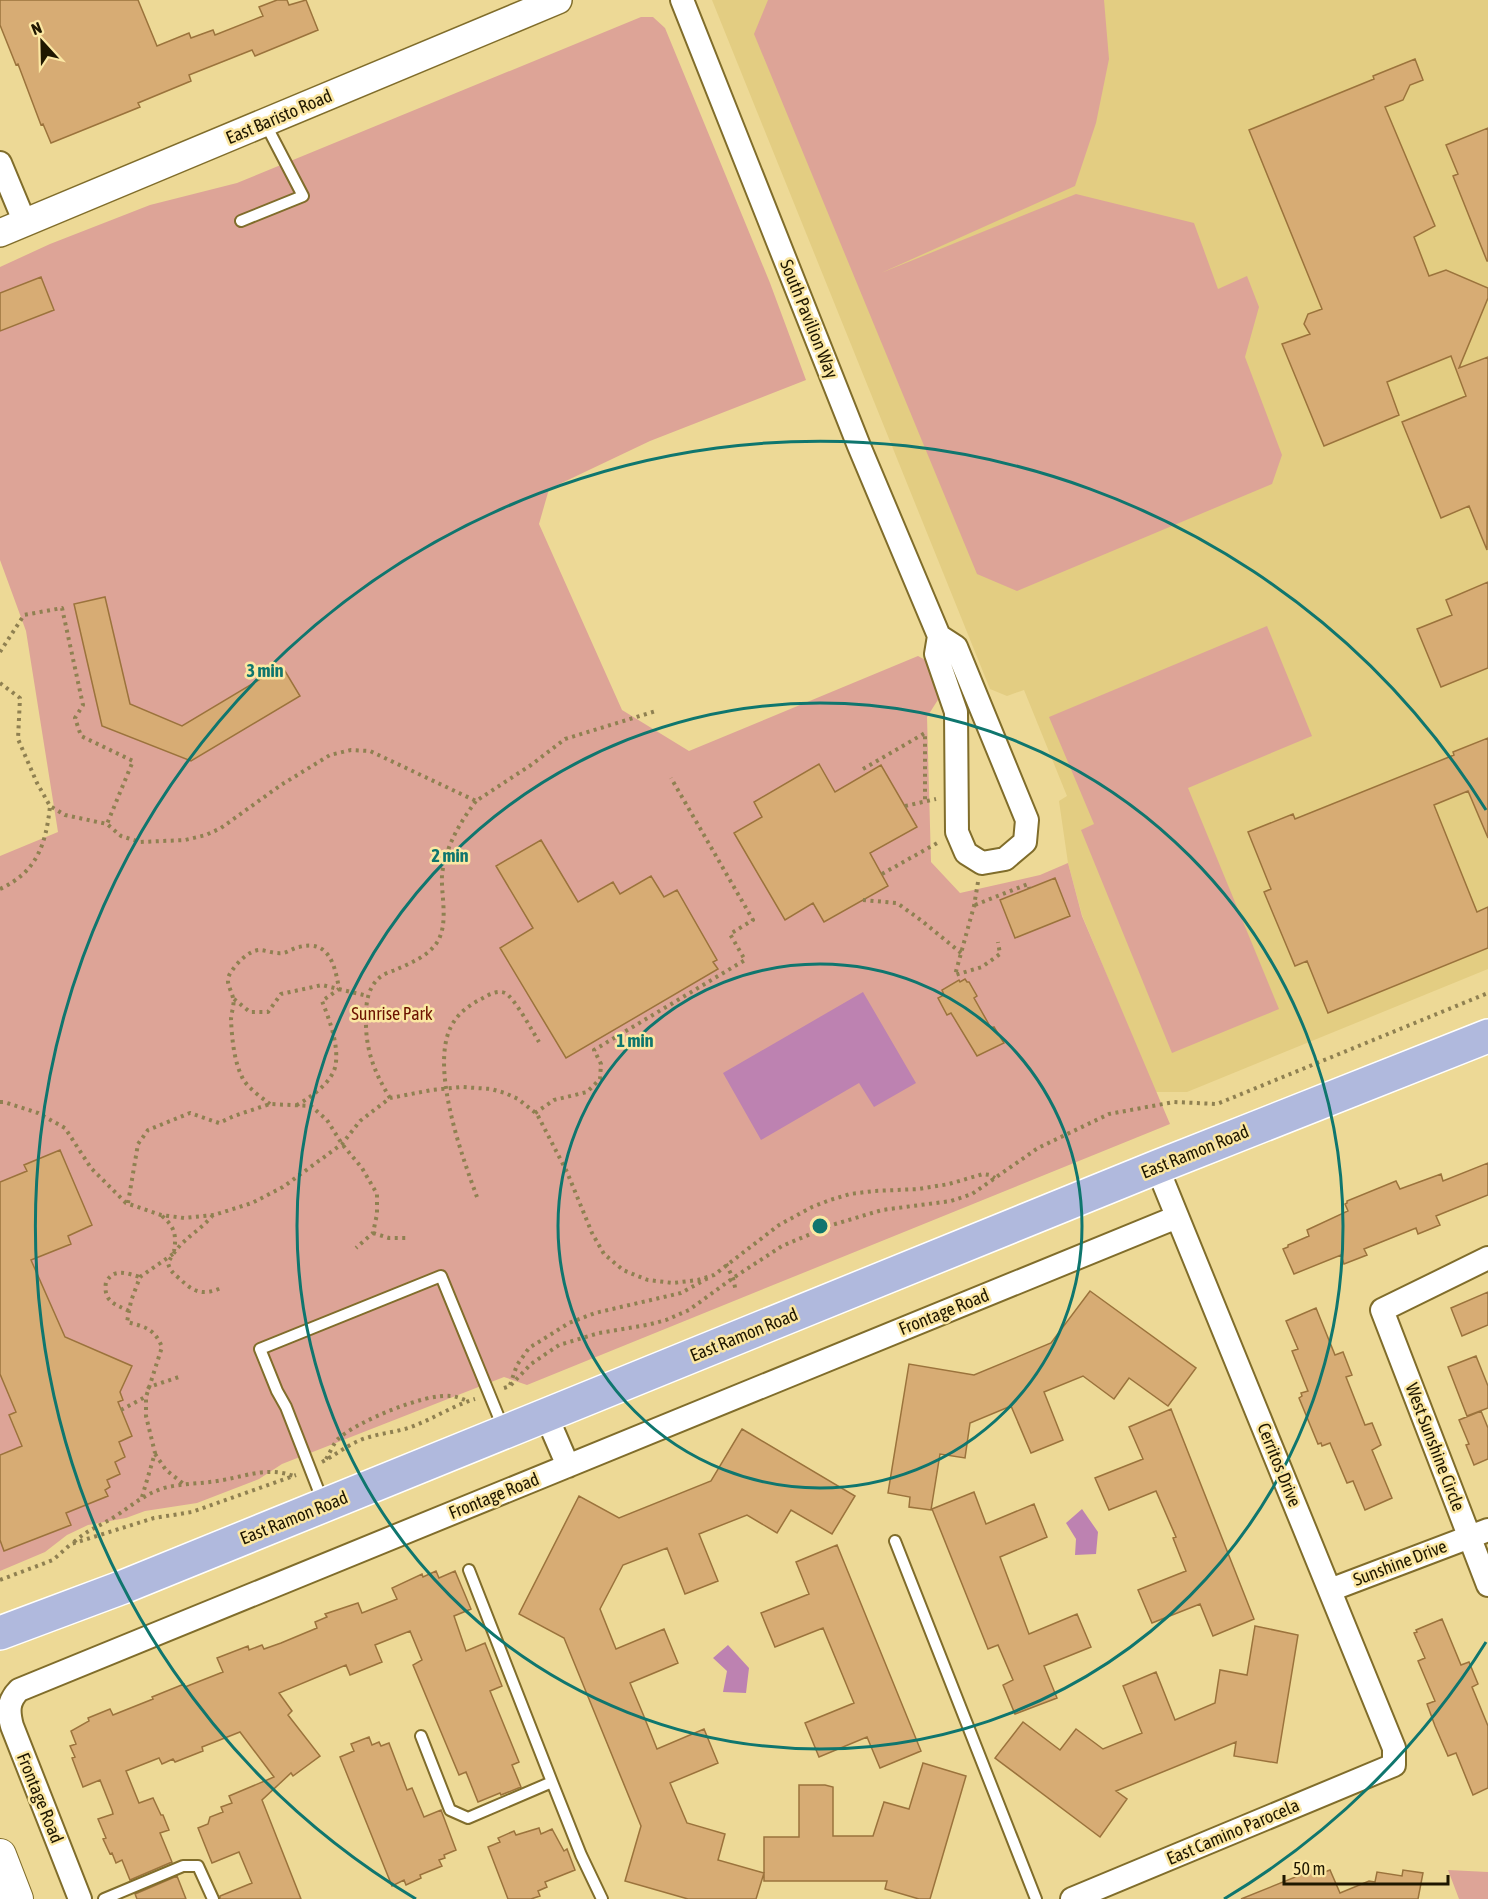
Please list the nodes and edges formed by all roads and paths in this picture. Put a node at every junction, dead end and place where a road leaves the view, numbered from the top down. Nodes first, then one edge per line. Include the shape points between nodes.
1 (558, 0) edge
2 (682, 0) edge
3 (265, 123) junction
4 (0, 163) edge
5 (241, 221) dead end
6 (25, 223) junction
7 (0, 233) edge
8 (939, 636) junction
9 (0, 652) edge
10 (0, 683) edge
11 (656, 711) dead end
12 (863, 769) dead end
13 (670, 778) dead end
14 (957, 794) junction
15 (476, 801) junction
16 (925, 801) junction
17 (50, 806) junction
18 (904, 806) dead end
19 (107, 824) junction
20 (957, 832) junction
21 (982, 863) junction
22 (882, 874) dead end
23 (1029, 888) dead end
24 (0, 889) edge
25 (863, 900) dead end
26 (974, 906) junction
27 (998, 942) dead end
28 (961, 953) junction
29 (339, 989) junction
30 (1488, 993) edge
31 (368, 996) junction
32 (234, 999) junction
33 (1488, 1036) edge
34 (539, 1042) dead end
35 (446, 1089) junction
36 (390, 1098) junction
37 (0, 1102) edge
38 (270, 1104) junction
39 (295, 1106) junction
40 (535, 1113) junction
41 (342, 1143) junction
42 (1157, 1167) junction
43 (995, 1178) junction
44 (477, 1197) dead end
45 (128, 1203) junction
46 (161, 1215) junction
47 (214, 1215) junction
48 (1177, 1217) junction
49 (373, 1233) junction
50 (409, 1238) dead end
51 (356, 1248) dead end
52 (173, 1253) junction
53 (1488, 1258) edge
54 (726, 1264) junction
55 (714, 1275) junction
56 (140, 1277) junction
57 (733, 1278) junction
58 (221, 1288) dead end
59 (736, 1292) dead end
60 (129, 1311) junction
61 (182, 1376) dead end
62 (510, 1386) junction
63 (149, 1387) junction
64 (490, 1395) junction
65 (146, 1397) junction
66 (468, 1401) junction
67 (121, 1410) dead end
68 (546, 1415) junction
69 (505, 1431) junction
70 (155, 1453) junction
71 (326, 1460) junction
72 (568, 1466) junction
73 (310, 1469) junction
74 (295, 1476) junction
75 (186, 1485) junction
76 (141, 1497) junction
77 (324, 1505) junction
78 (1479, 1534) edge
79 (895, 1541) dead end
80 (71, 1544) junction
81 (469, 1570) dead end
82 (0, 1580) edge
83 (1488, 1585) edge
84 (1330, 1590) junction
85 (0, 1633) edge
86 (421, 1736) dead end
87 (1395, 1765) joint
88 (552, 1782) junction
89 (0, 1855) edge
90 (18, 1899) edge
91 (80, 1899) edge
92 (104, 1899) edge
93 (213, 1899) edge
94 (602, 1899) edge
95 (1036, 1899) edge
96 (1072, 1899) edge

1 - 3 street, East Baristo Road
2 - 8 street, South Pavilion Way
3 - 5 lane via 303,195
3 - 6 street, East Baristo Road
4 - 6 street
6 - 7 street, East Baristo Road
8 - 14 street, South Pavilion Way via 936,654 956,712
8 - 21 street, South Pavilion Way via 956,647 1027,820 1025,842 1005,859
9 - 19 path via 24,615 62,608 83,705 75,718 81,736 133,761
10 - 17 path via 20,698 18,739
11 - 15 path via 565,739
12 - 16 path via 925,733
13 - 40 path via 753,920 730,934 745,960 594,1050 601,1064 600,1079 587,1092 554,1100
14 - 16 path
14 - 20 street, South Pavilion Way
15 - 19 path via 370,751 351,750 330,755 206,835 140,842 121,836
15 - 31 path via 464,816 447,852 442,875 444,913 440,937 430,952 380,977
16 - 18 path
17 - 19 path via 64,815
17 - 24 path via 41,850 30,868
20 - 21 street via 966,853
20 - 22 path
21 - 26 path
23 - 26 path via 1028,884
25 - 28 path via 897,903
26 - 28 path
27 - 28 path via 1000,954 982,966 955,975
29 - 31 path
29 - 32 path via 322,985 281,994 268,1012 250,1012
29 - 32 path via 332,960 323,949 312,945 282,954 258,950 247,955 229,974 227,982
29 - 39 path via 322,1001 333,1034 335,1068 312,1097
30 - 43 path via 1217,1104 1174,1102 1109,1114 1038,1148
31 - 36 path via 366,1038 380,1082
32 - 38 path via 232,1036 239,1068 243,1079
33 - 42 main road, East Ramon Road
34 - 35 path via 508,994 499,992 483,998 462,1012 449,1030
35 - 36 path
35 - 40 path via 477,1087 498,1091 518,1099
35 - 44 path via 456,1138
36 - 41 path via 360,1121
37 - 45 path via 38,1113 65,1128 91,1168
38 - 39 path
38 - 45 path via 219,1123 190,1113 148,1130 138,1144
39 - 41 path via 311,1106 327,1120
40 - 55 path via 567,1172 595,1238 613,1263 660,1282 686,1282
41 - 47 path via 284,1187
41 - 49 path via 376,1194
42 - 48 street, Cerritos Drive
42 - 68 main road, East Ramon Road
43 - 54 path via 983,1174 949,1184 850,1194 830,1200 779,1225
43 - 57 path via 972,1194 951,1201 882,1210 804,1236
45 - 46 path
46 - 47 path
46 - 52 path via 174,1228
47 - 52 path
48 - 72 street, Frontage Road
48 - 84 street, Cerritos Drive
49 - 50 path
49 - 51 path
52 - 56 path
52 - 58 path via 170,1268 188,1288 210,1292
53 - 78 street, West Sunshine Circle via 1382,1310
54 - 55 path
54 - 57 path
55 - 62 path via 681,1293 595,1313 570,1323 529,1348 517,1365
56 - 60 path
56 - 60 path via 114,1273 106,1282 107,1298
57 - 59 path
57 - 62 path via 689,1310 666,1320 559,1345 531,1364
60 - 63 path via 127,1322 152,1331 162,1347
61 - 63 path
62 - 64 path
63 - 65 path
64 - 66 path
64 - 69 lane
64 - 73 lane via 441,1276 260,1349
65 - 67 path
65 - 70 path via 146,1416
66 - 71 path via 409,1428 354,1442
66 - 71 path via 436,1396 397,1408 337,1440
68 - 69 main road, East Ramon Road
68 - 72 street
69 - 77 main road, East Ramon Road
70 - 75 path via 166,1470
70 - 76 path
71 - 73 path
72 - 91 street, Frontage Road via 19,1690 9,1706 12,1726
73 - 74 path
73 - 77 lane
74 - 75 path via 266,1471
74 - 80 path via 192,1512 154,1518
75 - 76 path
76 - 80 path
77 - 85 main road, East Ramon Road
78 - 83 street, West Sunshine Circle
78 - 84 street, Sunshine Drive
79 - 95 lane
80 - 82 path via 53,1560
81 - 88 lane
84 - 87 street, Cerritos Drive via 1394,1748
86 - 88 lane via 450,1810 468,1818
87 - 96 street, East Camino Parocela
88 - 94 lane
89 - 90 main road
92 - 93 lane via 183,1866 198,1866

